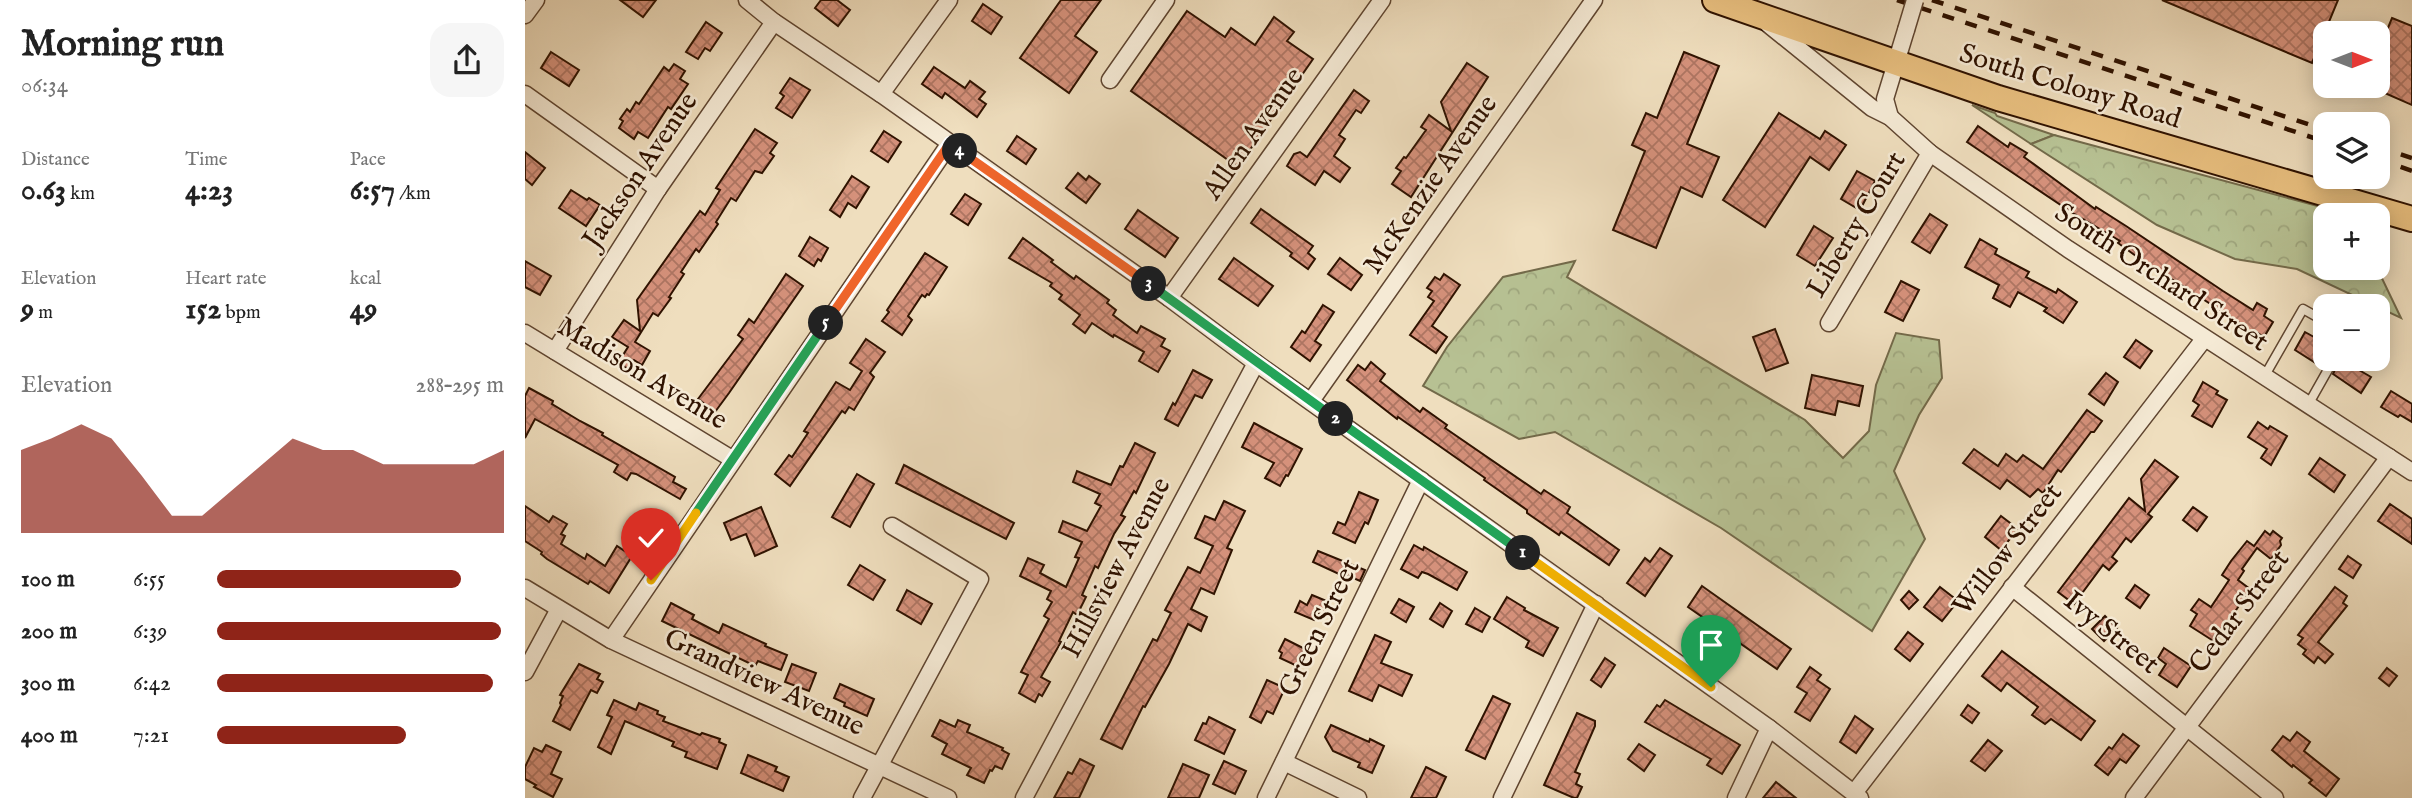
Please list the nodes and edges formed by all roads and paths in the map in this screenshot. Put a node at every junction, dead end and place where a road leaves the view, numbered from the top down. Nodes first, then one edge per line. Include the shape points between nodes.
1 (536, 0) edge
2 (747, 0) edge
3 (949, 0) edge
4 (1166, 0) edge
5 (1382, 0) edge
6 (1594, 0) edge
7 (1714, 0) edge
8 (1915, 0) edge
9 (525, 15) edge
10 (1758, 16) junction
11 (774, 22) junction
12 (1895, 63) junction
13 (1109, 80) dead end
14 (525, 94) edge
15 (881, 94) junction
16 (1890, 117) junction
17 (950, 143) junction
18 (1930, 153) junction
19 (658, 189) junction
20 (2412, 219) edge
21 (1170, 298) junction
22 (2313, 315) edge
23 (1829, 323) dead end
24 (525, 334) edge
25 (2204, 339) junction
26 (555, 351) junction
27 (1256, 363) junction
28 (2327, 371) edge
29 (2264, 377) junction
30 (1311, 401) junction
31 (2308, 405) junction
32 (2389, 457) junction
33 (732, 459) junction
34 (2412, 472) edge
35 (1421, 480) junction
36 (892, 526) dead end
37 (2013, 587) junction
38 (525, 588) edge
39 (1596, 604) junction
40 (559, 609) junction
41 (611, 640) junction
42 (525, 672) edge
43 (1769, 728) junction
44 (2186, 728) junction
45 (1284, 762) junction
46 (879, 766) junction
47 (1857, 796) edge
48 (862, 798) edge
49 (948, 798) edge
50 (1024, 798) edge
51 (1266, 798) edge
52 (1358, 798) edge
53 (1501, 798) edge
54 (1736, 798) edge
55 (2134, 798) edge
56 (2275, 798) edge

1 - 9 street
2 - 11 street
3 - 15 street
4 - 13 street
5 - 21 street, Allen Avenue
6 - 30 street, McKenzie Avenue
7 - 10 main road, South Colony Road
8 - 12 street, bridge
10 - 12 main road, South Colony Road
10 - 16 street, South Orchard Street via 1872,108
11 - 15 street
11 - 19 street, Jackson Avenue
12 - 16 street via 1885,99
12 - 20 main road, South Colony Road via 1998,98
14 - 19 street
15 - 17 street
16 - 18 street, South Orchard Street
17 - 21 street
17 - 33 street
18 - 23 street, Liberty Court
18 - 25 street, South Orchard Street
19 - 26 street, Jackson Avenue
21 - 27 street
22 - 29 lane via 2302,309
24 - 26 street, Madison Avenue
25 - 29 street, South Orchard Street
25 - 37 street, Willow Street
26 - 33 street, Madison Avenue
27 - 30 street
27 - 50 street, Hillsview Avenue
28 - 31 lane
29 - 31 street, South Orchard Street
30 - 35 street
31 - 32 street, South Orchard Street
32 - 34 street, South Orchard Street
32 - 44 street, Cedar Street
33 - 41 street
35 - 39 street
35 - 45 street, Green Street
36 - 46 street via 980,579
37 - 44 street, Ivy Street
37 - 47 street, Willow Street
38 - 40 street, Grandview Avenue
39 - 43 street
39 - 53 street
40 - 41 street, Grandview Avenue
40 - 42 street
41 - 46 street, Grandview Avenue
43 - 47 street
43 - 54 street
44 - 55 street, Cedar Street
44 - 56 street, Ivy Street
45 - 51 street, Green Street
45 - 52 street
46 - 48 street
46 - 49 street, Grandview Avenue

